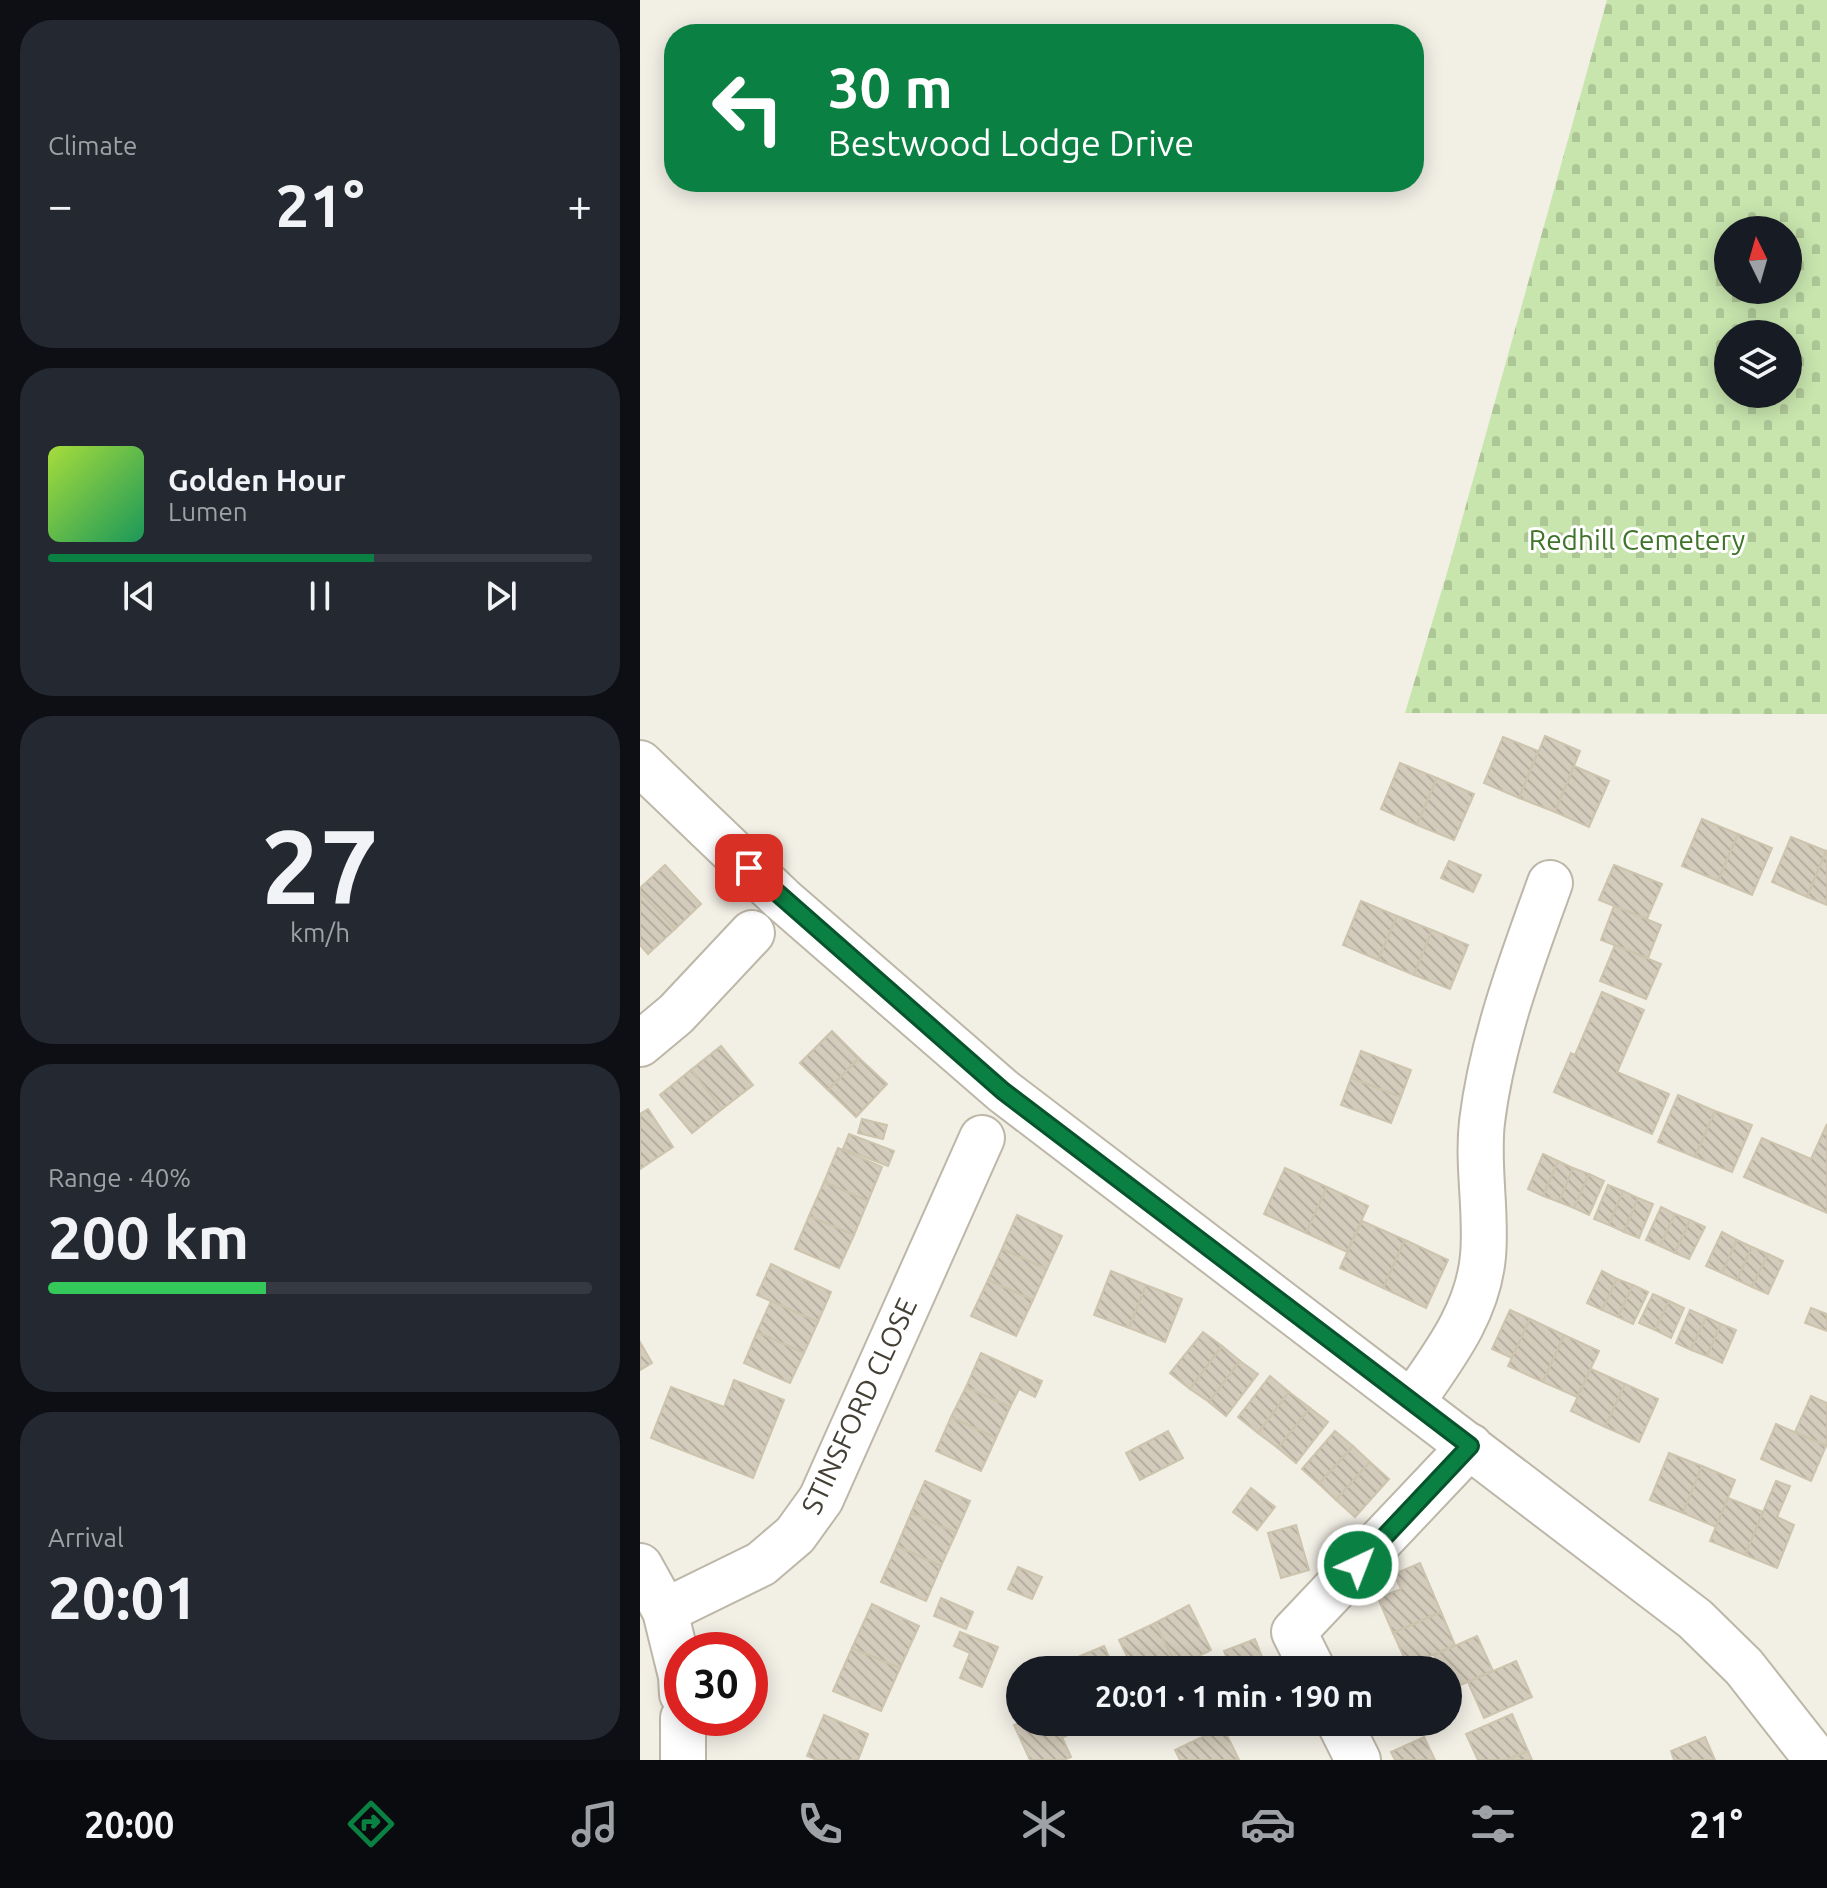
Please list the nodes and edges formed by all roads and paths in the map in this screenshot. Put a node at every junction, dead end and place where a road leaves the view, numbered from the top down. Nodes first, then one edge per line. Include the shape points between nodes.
1 (640, 763) edge
2 (1550, 883) dead end
3 (752, 933) dead end
4 (640, 1044) edge
5 (982, 1138) dead end
6 (1412, 1402) junction
7 (1470, 1446) junction
8 (640, 1566) edge
9 (665, 1611) junction
10 (670, 1632) edge
11 (1306, 1656) edge
12 (683, 1736) edge
13 (1346, 1736) edge
14 (683, 1760) edge
15 (1358, 1760) edge
16 (1817, 1760) edge

1 - 6 street via 782,899 1003,1091
2 - 6 street via 1519,919 1516,978 1481,1125 1483,1257 1476,1292 1463,1326
3 - 4 street via 676,1014
5 - 9 street, STINSFORD CLOSE via 821,1499 795,1535 761,1564
6 - 7 street
7 - 11 street via 1294,1632
7 - 16 street via 1695,1619 1744,1667
8 - 9 street
9 - 10 street
12 - 14 street
13 - 15 street

